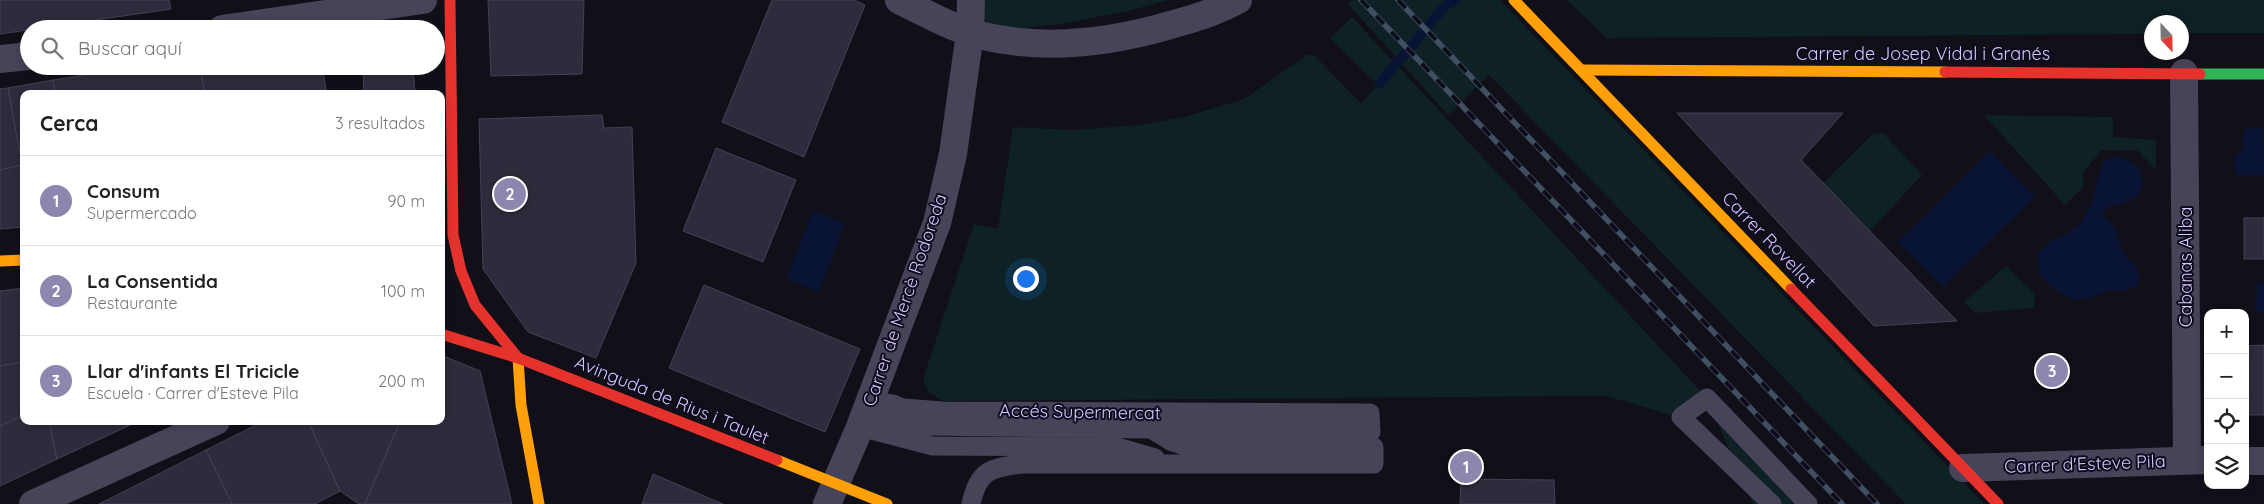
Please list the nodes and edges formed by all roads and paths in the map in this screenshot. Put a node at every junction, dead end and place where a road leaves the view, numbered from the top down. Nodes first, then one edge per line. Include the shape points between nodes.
1 (423, 0) edge
2 (450, 0) edge
3 (899, 0) edge
4 (971, 0) edge
5 (1238, 0) edge
6 (1514, 0) edge
7 (284, 20) edge
8 (970, 33) junction
9 (20, 57) edge
10 (0, 60) edge
11 (1581, 70) junction
12 (2184, 73) junction
13 (2264, 74) edge
14 (453, 235) junction
15 (20, 260) edge
16 (0, 261) edge
17 (448, 267) dead end
18 (445, 335) edge
19 (518, 358) junction
20 (865, 414) junction
21 (207, 425) edge
22 (1153, 430) junction
23 (2198, 460) edge
24 (2249, 461) edge
25 (2264, 461) edge
26 (1170, 464) junction
27 (1963, 468) junction
28 (832, 494) edge
29 (33, 504) edge
30 (539, 504) edge
31 (887, 504) edge
32 (971, 504) edge
33 (1772, 504) edge
34 (1808, 504) edge
35 (1998, 504) edge

1 - 7 street
2 - 14 street
3 - 8 street
4 - 8 street, Carrer de Mercè Rodoreda
5 - 8 street via 1218,12 1134,36 1064,44 1010,42
6 - 11 street, Carrer Rovellat
8 - 20 street, Carrer de Mercè Rodoreda via 954,154 936,223
9 - 10 street
11 - 12 street, Carrer de Josep Vidal i Granés
11 - 27 street, Carrer Rovellat
12 - 13 street, Carrer de Josep Vidal i Granés
12 - 23 street, Cabanas Aliba
14 - 17 street
14 - 19 street via 461,271 475,305
15 - 16 street
18 - 19 street, Avinguda de Rius i Taulet
19 - 28 street, Avinguda de Rius i Taulet
19 - 30 street via 521,405
20 - 22 lane via 914,425
20 - 22 lane, Accés Supermercat via 893,404 928,410 1288,422
20 - 26 lane via 934,446 1117,447
20 - 28 street, Carrer de Mercè Rodoreda
21 - 29 street
22 - 26 lane via 1172,442 1192,448 1374,447 1374,464
23 - 27 street, Carrer d'Esteve Pila
24 - 25 street
26 - 32 lane via 1021,464 995,467 975,486
27 - 35 street, Carrer Rovellat
28 - 31 street, Avinguda de Rius i Taulet
33 - 34 lane via 1681,417 1707,398

